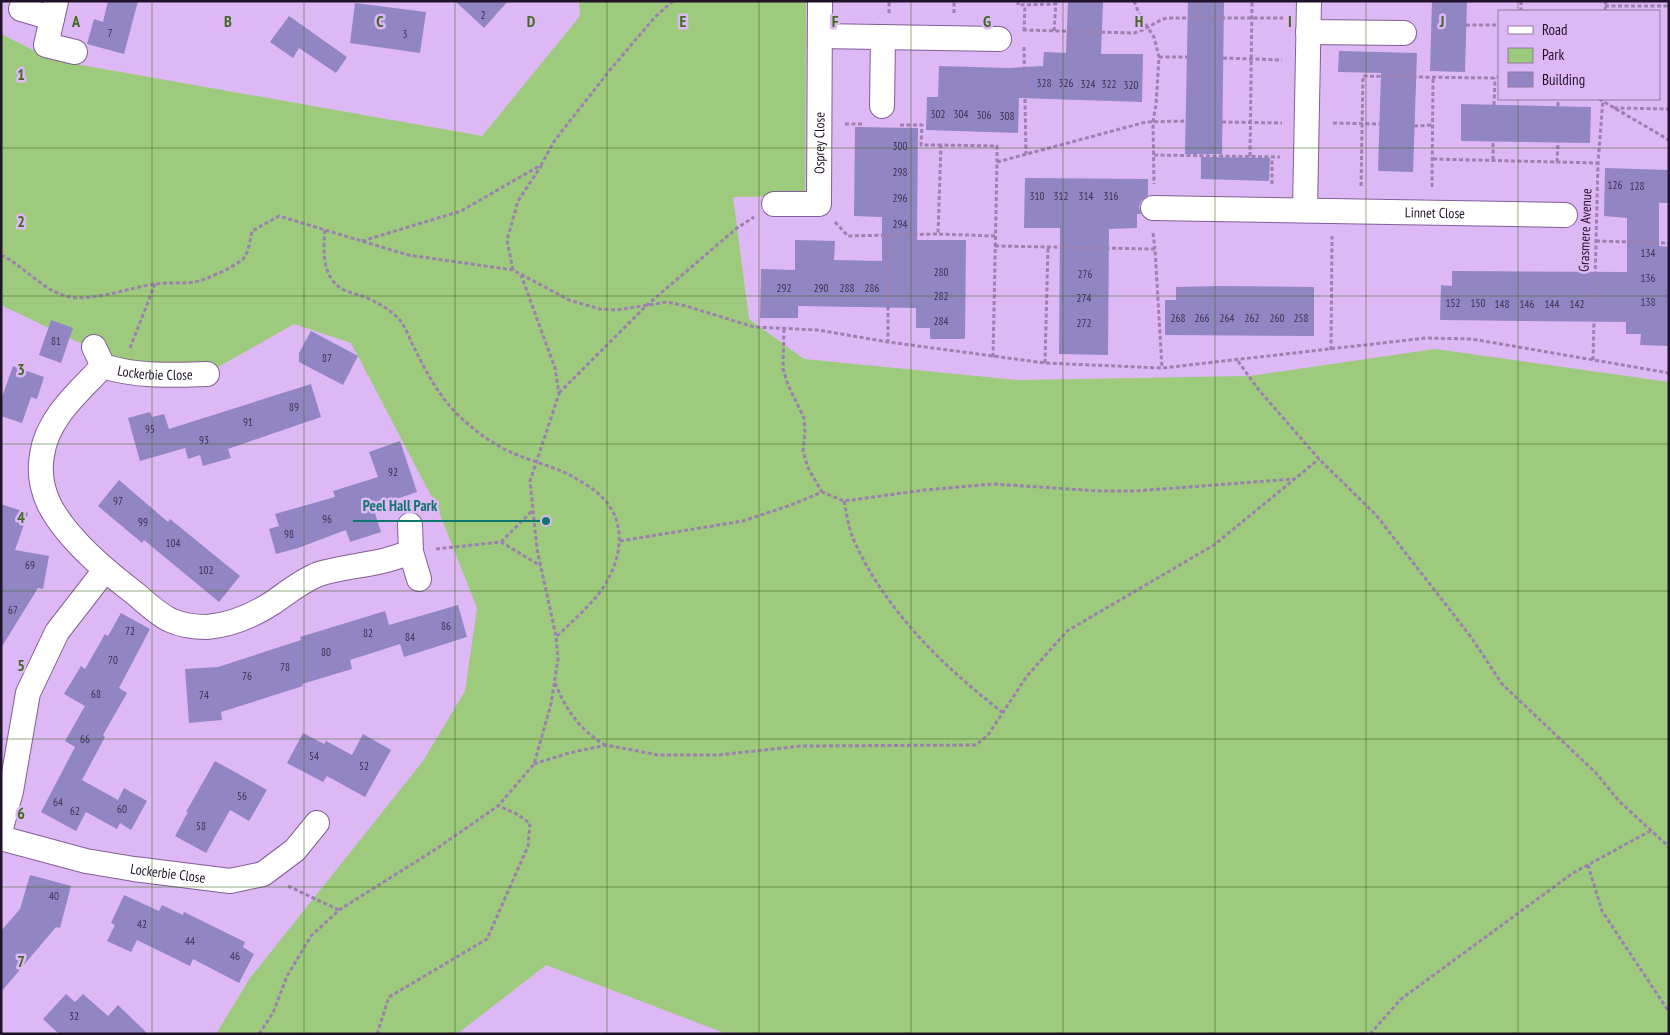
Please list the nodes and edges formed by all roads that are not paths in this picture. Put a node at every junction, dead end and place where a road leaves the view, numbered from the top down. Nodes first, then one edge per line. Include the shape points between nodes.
1 (820, 1) edge
2 (21, 9) dead end
3 (54, 9) edge
4 (1309, 17) edge
5 (1404, 33) road end
6 (820, 36) junction
7 (883, 37) junction
8 (999, 39) road end
9 (75, 52) dead end
10 (882, 106) dead end
11 (774, 204) road end
12 (1153, 208) road end
13 (1305, 210) junction
14 (1565, 215) dead end
15 (207, 374) dead end
16 (410, 525) dead end
17 (411, 552) junction
18 (105, 570) junction
19 (419, 579) dead end
20 (6, 789) edge
21 (317, 823) dead end
22 (1, 828) edge
23 (1, 838) edge

1 - 6 street, Osprey Close
2 - 3 street
3 - 9 street via 46,45
4 - 5 street
4 - 13 street
6 - 7 street
6 - 11 street, Osprey Close via 819,204
7 - 8 street
7 - 10 street
12 - 13 street, Linnet Close
13 - 14 street, Linnet Close
15 - 18 street, Lockerbie Close via 157,375 106,362 67,405 46,436 40,471 50,505 61,524
16 - 17 street
17 - 18 street, Lockerbie Close via 381,562 318,575 250,616 207,627 188,626 170,620
17 - 19 street
18 - 20 street via 57,632 28,693
20 - 22 street
21 - 23 street, Lockerbie Close via 295,850 263,874 230,881 86,861

